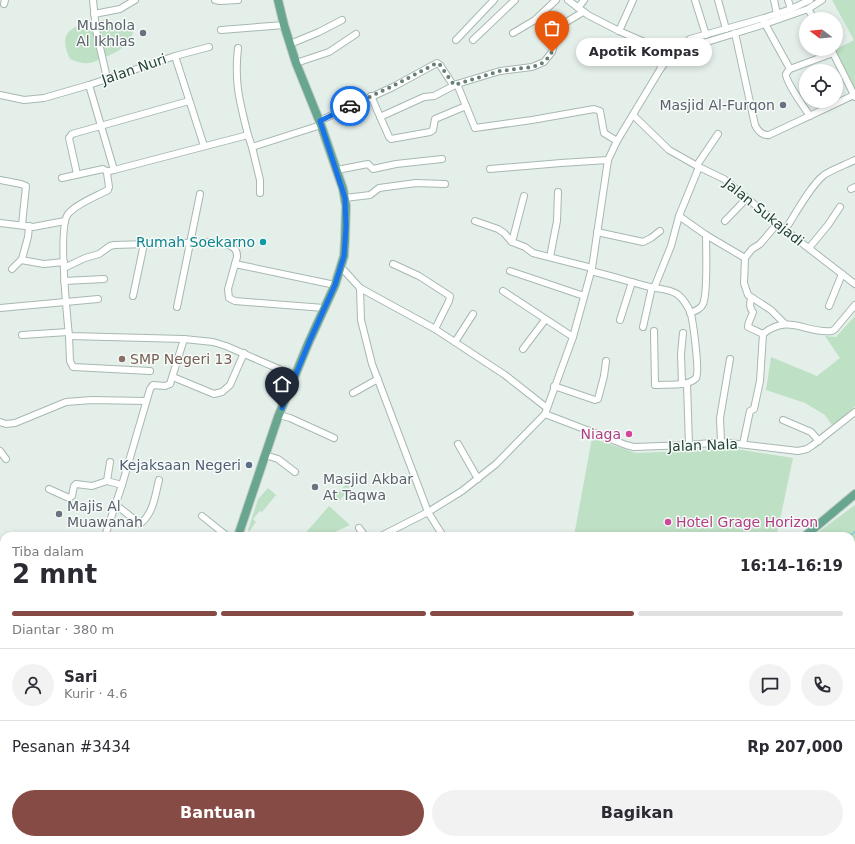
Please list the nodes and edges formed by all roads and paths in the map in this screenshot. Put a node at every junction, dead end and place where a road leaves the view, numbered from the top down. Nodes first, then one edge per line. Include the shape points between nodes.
1 (93, 0) edge
2 (135, 0) edge
3 (215, 0) edge
4 (238, 0) edge
5 (278, 0) edge
6 (494, 0) edge
7 (515, 0) edge
8 (556, 0) edge
9 (568, 0) edge
10 (584, 0) edge
11 (633, 0) edge
12 (695, 0) edge
13 (718, 0) edge
14 (774, 0) edge
15 (788, 0) edge
16 (810, 0) edge
17 (822, 0) edge
18 (791, 9) junction
19 (808, 9) junction
20 (580, 10) junction
21 (810, 12) edge
22 (94, 14) junction
23 (777, 14) junction
24 (342, 20) dead end
25 (764, 21) junction
26 (284, 25) junction
27 (726, 29) junction
28 (221, 30) dead end
29 (618, 31) junction
30 (356, 34) dead end
31 (513, 34) dead end
32 (735, 34) junction
33 (706, 35) junction
34 (456, 40) dead end
35 (473, 40) dead end
36 (290, 44) junction
37 (649, 44) junction
38 (684, 44) junction
39 (209, 47) dead end
40 (238, 48) dead end
41 (175, 56) junction
42 (820, 56) edge
43 (834, 56) edge
44 (296, 63) junction
45 (661, 68) junction
46 (790, 69) junction
47 (107, 78) junction
48 (455, 84) junction
49 (89, 85) junction
50 (0, 96) edge
51 (372, 96) junction
52 (854, 96) edge
53 (189, 101) junction
54 (466, 106) junction
55 (632, 115) junction
56 (380, 116) junction
57 (810, 116) junction
58 (320, 123) junction
59 (102, 126) junction
60 (718, 134) dead end
61 (248, 135) junction
62 (616, 141) junction
63 (204, 146) junction
64 (252, 147) junction
65 (442, 159) dead end
66 (608, 160) junction
67 (855, 160) edge
68 (698, 166) junction
69 (490, 169) dead end
70 (337, 170) junction
71 (111, 171) junction
72 (77, 174) junction
73 (62, 178) dead end
74 (0, 180) edge
75 (445, 184) dead end
76 (558, 192) dead end
77 (260, 193) dead end
78 (200, 194) dead end
79 (524, 196) dead end
80 (345, 198) junction
81 (747, 198) junction
82 (840, 207) dead end
83 (679, 216) junction
84 (65, 221) junction
85 (475, 221) dead end
86 (725, 221) dead end
87 (0, 222) edge
88 (777, 224) junction
89 (25, 226) junction
90 (784, 230) junction
91 (660, 231) dead end
92 (597, 232) junction
93 (706, 235) junction
94 (512, 242) junction
95 (190, 243) junction
96 (144, 244) junction
97 (809, 248) junction
98 (550, 257) junction
99 (745, 258) junction
100 (21, 260) junction
101 (235, 264) junction
102 (393, 264) dead end
103 (64, 265) junction
104 (341, 267) junction
105 (12, 269) dead end
106 (592, 270) junction
107 (510, 271) dead end
108 (842, 274) junction
109 (104, 279) dead end
110 (64, 281) junction
111 (632, 282) junction
112 (855, 284) edge
113 (335, 285) junction
114 (653, 287) junction
115 (360, 288) junction
116 (503, 291) dead end
117 (133, 296) dead end
118 (584, 296) junction
119 (751, 298) junction
120 (98, 299) dead end
121 (67, 302) junction
122 (855, 305) edge
123 (829, 306) dead end
124 (177, 307) dead end
125 (0, 308) edge
126 (324, 308) junction
127 (690, 313) junction
128 (473, 314) dead end
129 (545, 320) junction
130 (620, 320) dead end
131 (785, 324) junction
132 (643, 327) dead end
133 (435, 329) junction
134 (654, 331) dead end
135 (682, 333) dead end
136 (69, 334) junction
137 (763, 334) junction
138 (22, 335) dead end
139 (573, 338) junction
140 (184, 339) junction
141 (455, 342) junction
142 (523, 349) dead end
143 (244, 353) junction
144 (730, 359) dead end
145 (606, 361) dead end
146 (150, 371) dead end
147 (295, 376) junction
148 (173, 377) junction
149 (378, 380) junction
150 (684, 384) junction
151 (554, 386) junction
152 (353, 394) dead end
153 (146, 401) junction
154 (546, 411) junction
155 (855, 412) edge
156 (279, 415) junction
157 (783, 420) dead end
158 (0, 422) edge
159 (334, 438) dead end
160 (819, 440) junction
161 (721, 442) junction
162 (458, 444) dead end
163 (743, 444) junction
164 (689, 445) junction
165 (0, 451) edge
166 (265, 455) junction
167 (6, 458) dead end
168 (110, 462) dead end
169 (295, 472) dead end
170 (478, 479) junction
171 (159, 480) dead end
172 (107, 481) junction
173 (122, 485) junction
174 (49, 489) dead end
175 (855, 494) edge
176 (115, 504) junction
177 (428, 512) junction
178 (202, 516) dead end
179 (359, 528) dead end
180 (106, 532) edge
181 (222, 532) edge
182 (239, 532) edge
183 (362, 532) edge
184 (389, 532) edge
185 (440, 532) edge
186 (810, 532) edge

1 - 22 street
2 - 22 street via 120,9
3 - 4 street
5 - 26 main road
6 - 34 street
7 - 35 street
8 - 31 street via 535,20
9 - 20 street
10 - 20 street
11 - 29 street
12 - 33 street
13 - 27 street
14 - 23 street
15 - 18 street
16 - 18 street
17 - 19 street
18 - 23 street
19 - 21 street
19 - 25 street
20 - 29 street
20 - 48 street via 563,24 556,36 552,52 544,62
22 - 47 street
23 - 25 street
24 - 36 street
25 - 27 street
25 - 32 street
25 - 46 street
26 - 28 street
26 - 36 main road
27 - 33 street
29 - 37 street
30 - 44 street via 329,52
32 - 38 street via 693,45
32 - 57 street via 755,125 761,133 769,135
33 - 38 street via 690,39
36 - 44 main road
37 - 38 street
37 - 45 street via 658,53
38 - 45 street
39 - 41 street
40 - 61 street via 237,92
41 - 47 street, Jalan Nuri
41 - 53 street, Jalan Nuri
42 - 46 street
43 - 52 street
44 - 58 main road
45 - 55 street
46 - 57 street via 786,76
47 - 49 street, Jalan Nuri
48 - 51 street via 437,63
48 - 54 street
48 - 56 street via 434,96
49 - 50 street, Jalan Nuri via 38,99
49 - 59 street
51 - 56 street
51 - 58 street
52 - 57 street
53 - 59 street
53 - 63 street, Jalan Nuri
54 - 56 street via 435,119 430,132 392,139
54 - 62 street via 475,128 597,109 601,113 604,134
55 - 62 street
55 - 68 street, Jalan Sukajadi via 669,150
58 - 64 street
58 - 70 main road
59 - 71 street
59 - 72 street via 70,136
60 - 68 street
61 - 63 street
61 - 64 street
62 - 66 street
63 - 71 street
64 - 77 street via 260,180
65 - 70 street via 373,169 368,164
66 - 69 street
66 - 92 street
67 - 90 street via 821,178
68 - 81 street, Jalan Sukajadi via 724,179
68 - 83 street
70 - 80 main road
71 - 72 street via 103,168
71 - 84 street via 108,190 73,210
72 - 73 street
74 - 89 street via 26,186
75 - 80 street via 416,183 379,188 370,195
76 - 98 street via 557,221
78 - 95 street
79 - 94 street
80 - 104 main road via 346,227
81 - 86 street
81 - 88 street, Jalan Sukajadi
82 - 97 street
83 - 93 street
83 - 114 street via 671,246
84 - 89 street
84 - 103 street
85 - 94 street via 498,229
87 - 89 street
88 - 90 street, Jalan Sukajadi
88 - 99 street
89 - 100 street via 28,241
90 - 97 street, Jalan Sukajadi
91 - 92 street via 642,242
92 - 106 street
93 - 99 street
93 - 127 street via 704,301 702,306
94 - 98 street via 533,253
95 - 96 street
95 - 101 street via 216,242 231,246 237,252
95 - 124 street
96 - 103 street via 110,246 97,255
96 - 117 street
97 - 108 street, Jalan Sukajadi
98 - 106 street
99 - 119 street via 744,283
100 - 103 street
100 - 105 street
101 - 113 street
101 - 126 street via 228,292 228,297 232,300
102 - 133 street via 423,278 450,296
103 - 110 street
104 - 113 main road
104 - 115 street, Jalan Nala
106 - 111 street
106 - 118 street
107 - 118 street
108 - 112 street, Jalan Sukajadi
108 - 123 street
109 - 110 street
110 - 121 street
111 - 114 street
111 - 130 street
113 - 126 main road
114 - 127 street via 682,298
114 - 132 street
115 - 133 street, Jalan Nala
115 - 149 street via 361,320
116 - 129 street
118 - 139 street
119 - 131 street via 771,310
119 - 137 street via 750,308 753,312 748,327
120 - 121 street
121 - 125 street
121 - 136 street
122 - 131 street via 832,331
126 - 147 main road
127 - 150 street via 698,373 695,378
128 - 141 street
129 - 139 street
129 - 142 street
131 - 137 street
133 - 141 street, Jalan Nala
134 - 150 street via 655,385
135 - 150 street
136 - 138 street
136 - 140 street
136 - 146 street via 70,362 73,367
137 - 163 street via 758,393 754,409 750,411
139 - 151 street
140 - 143 street via 217,343
140 - 148 street
141 - 154 street, Jalan Nala via 505,375
143 - 147 street
143 - 148 street via 230,384 222,392 214,394
144 - 161 street via 720,418
145 - 151 street via 598,399
147 - 156 main road
148 - 153 street via 169,385 152,386
149 - 152 street
149 - 177 street
150 - 164 street
151 - 154 street
153 - 158 street via 70,401 10,424
153 - 173 street
154 - 164 street, Jalan Nala via 630,446 642,448
154 - 170 street via 502,458
155 - 160 street, Jalan Nala
156 - 159 street
156 - 166 main road
157 - 160 street via 811,432
160 - 163 street, Jalan Nala via 807,449 798,451
161 - 163 street, Jalan Nala
161 - 164 street, Jalan Nala
162 - 170 street
165 - 167 street
166 - 169 street via 278,459
166 - 182 main road
168 - 172 street
170 - 177 street
171 - 176 street via 153,507 140,524
172 - 173 street
172 - 174 street via 92,486 76,484 69,498
173 - 176 street
175 - 186 main road
176 - 180 street
177 - 184 street
177 - 185 street
178 - 181 street
179 - 183 street

